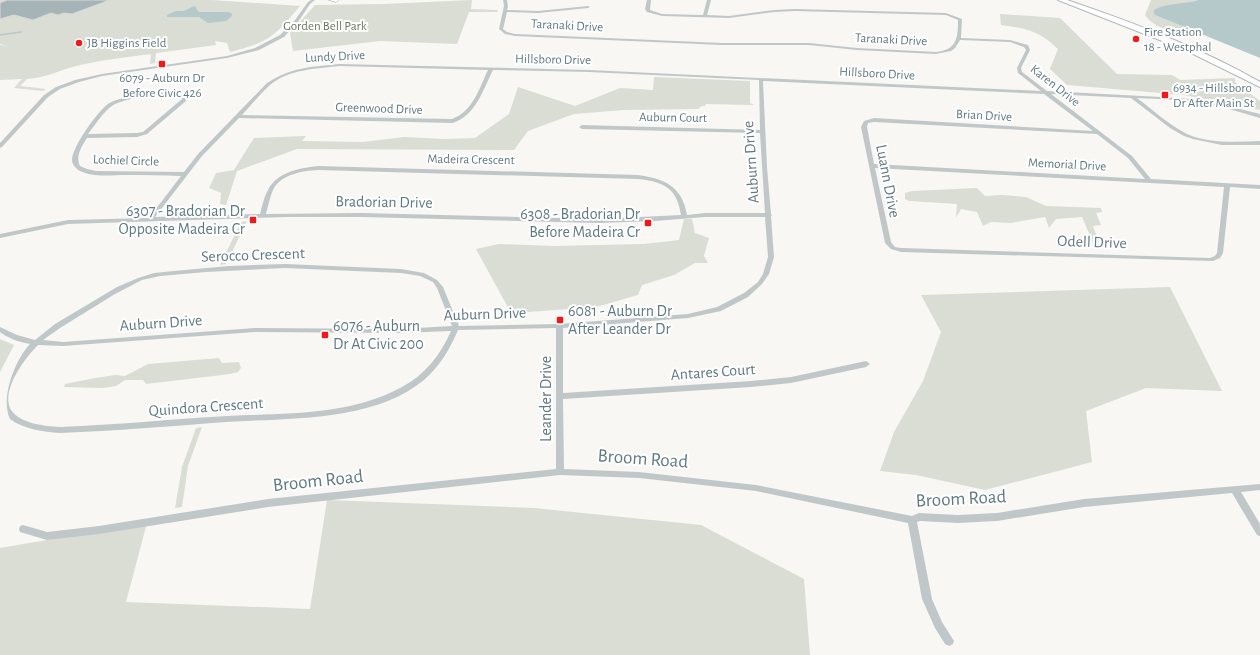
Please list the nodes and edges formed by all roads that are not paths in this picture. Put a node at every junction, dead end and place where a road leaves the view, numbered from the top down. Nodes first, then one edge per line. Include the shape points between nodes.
1 (313, 0) edge
2 (332, 0) edge
3 (336, 0) edge
4 (505, 0) edge
5 (649, 0) edge
6 (709, 0) edge
7 (1061, 0) edge
8 (588, 7) dead end
9 (505, 11) junction
10 (705, 17) junction
11 (958, 39) junction
12 (491, 69) junction
13 (761, 80) junction
14 (1260, 85) edge
15 (1046, 93) junction
16 (1133, 98) junction
17 (238, 116) junction
18 (1260, 116) edge
19 (870, 121) joint
20 (582, 127) dead end
21 (763, 132) junction
22 (1097, 133) junction
23 (85, 136) junction
24 (2, 139) edge
25 (1260, 143) edge
26 (0, 146) edge
27 (873, 166) junction
28 (185, 174) junction
29 (1149, 180) junction
30 (1227, 186) junction
31 (1260, 187) edge
32 (262, 216) junction
33 (684, 216) junction
34 (769, 216) junction
35 (150, 220) junction
36 (0, 236) edge
37 (892, 248) joint
38 (559, 326) junction
39 (456, 328) junction
40 (0, 329) edge
41 (36, 342) junction
42 (866, 364) dead end
43 (560, 396) junction
44 (560, 472) junction
45 (1260, 487) edge
46 (1235, 490) junction
47 (912, 520) junction
48 (23, 528) dead end
49 (1260, 532) edge
50 (949, 641) dead end

1 - 24 street via 286,32 261,48 228,57 102,75 58,88 47,95
2 - 3 main road
4 - 9 street, Taranaki Drive
5 - 10 street, Taranaki Drive via 647,10 654,14
6 - 10 street
7 - 14 main road via 1184,46
8 - 9 street via 538,12
9 - 11 street, Taranaki Drive via 501,29 515,35 722,44 796,44 936,54 953,50
10 - 11 street, Taranaki Drive via 738,17 789,10 943,14 955,16 960,20
11 - 15 street, Karen Drive via 1010,41 1026,46 1028,50 1019,71
12 - 13 street, Hillsboro Drive
12 - 17 street, Lundy Drive via 332,65 309,67 274,80
12 - 17 street, Greenwood Drive via 469,111 463,118 453,121
13 - 15 street, Hillsboro Drive
13 - 21 street, Auburn Drive
15 - 16 street, Hillsboro Drive
15 - 22 street, Karen Drive
16 - 18 street, Hillsboro Drive via 1198,101
16 - 25 street via 1192,137 1227,143
17 - 28 street, Lundy Drive
19 - 22 street, Brian Drive
19 - 27 street, Luann Drive via 866,122 864,127
20 - 21 street, Auburn Court
21 - 34 street, Auburn Drive
22 - 29 street, Karen Drive via 1130,157
23 - 23 street, Lochiel Circle via 108,108 117,102 173,93 185,97 145,133
23 - 28 street, Lochiel Circle via 76,150 75,161 76,165 89,172
24 - 26 street
27 - 29 street, Memorial Drive
27 - 37 street, Luann Drive via 887,239
28 - 35 street, Lundy Drive
29 - 30 street, Memorial Drive
30 - 31 street, Memorial Drive
30 - 37 street, Odell Drive via 1220,253 1211,260
32 - 33 street, Bradorian Drive via 341,214 599,221
32 - 33 street, Madeira Crescent via 272,187 277,182 302,170 318,168 644,178 673,190 680,199
32 - 35 street, Bradorian Drive
33 - 34 street, Bradorian Drive
34 - 38 street, Auburn Drive via 769,267 760,283 734,303 688,316
35 - 36 street, Bradorian Drive via 68,222
38 - 39 street, Auburn Drive
38 - 43 street, Leander Drive
39 - 41 street, Auburn Drive via 400,331 255,330 63,344
39 - 41 street, Serocco Crescent via 440,286 422,274 286,266 166,273 147,277 120,289 50,330
39 - 41 street, Quindora Crescent via 442,357 416,383 393,395 362,406 338,411 60,430 49,430 22,422 5,406 5,394 15,367
40 - 41 street, Auburn Drive via 5,333
42 - 43 street, Antares Court via 798,379 764,383
43 - 44 street, Leander Drive
44 - 47 street, Broom Road via 639,475 756,488
44 - 48 street, Broom Road via 268,503 47,536
45 - 46 street, Broom Road
46 - 47 street, Broom Road via 1084,503 997,517 919,517
46 - 49 street
47 - 50 street via 927,599 938,625

